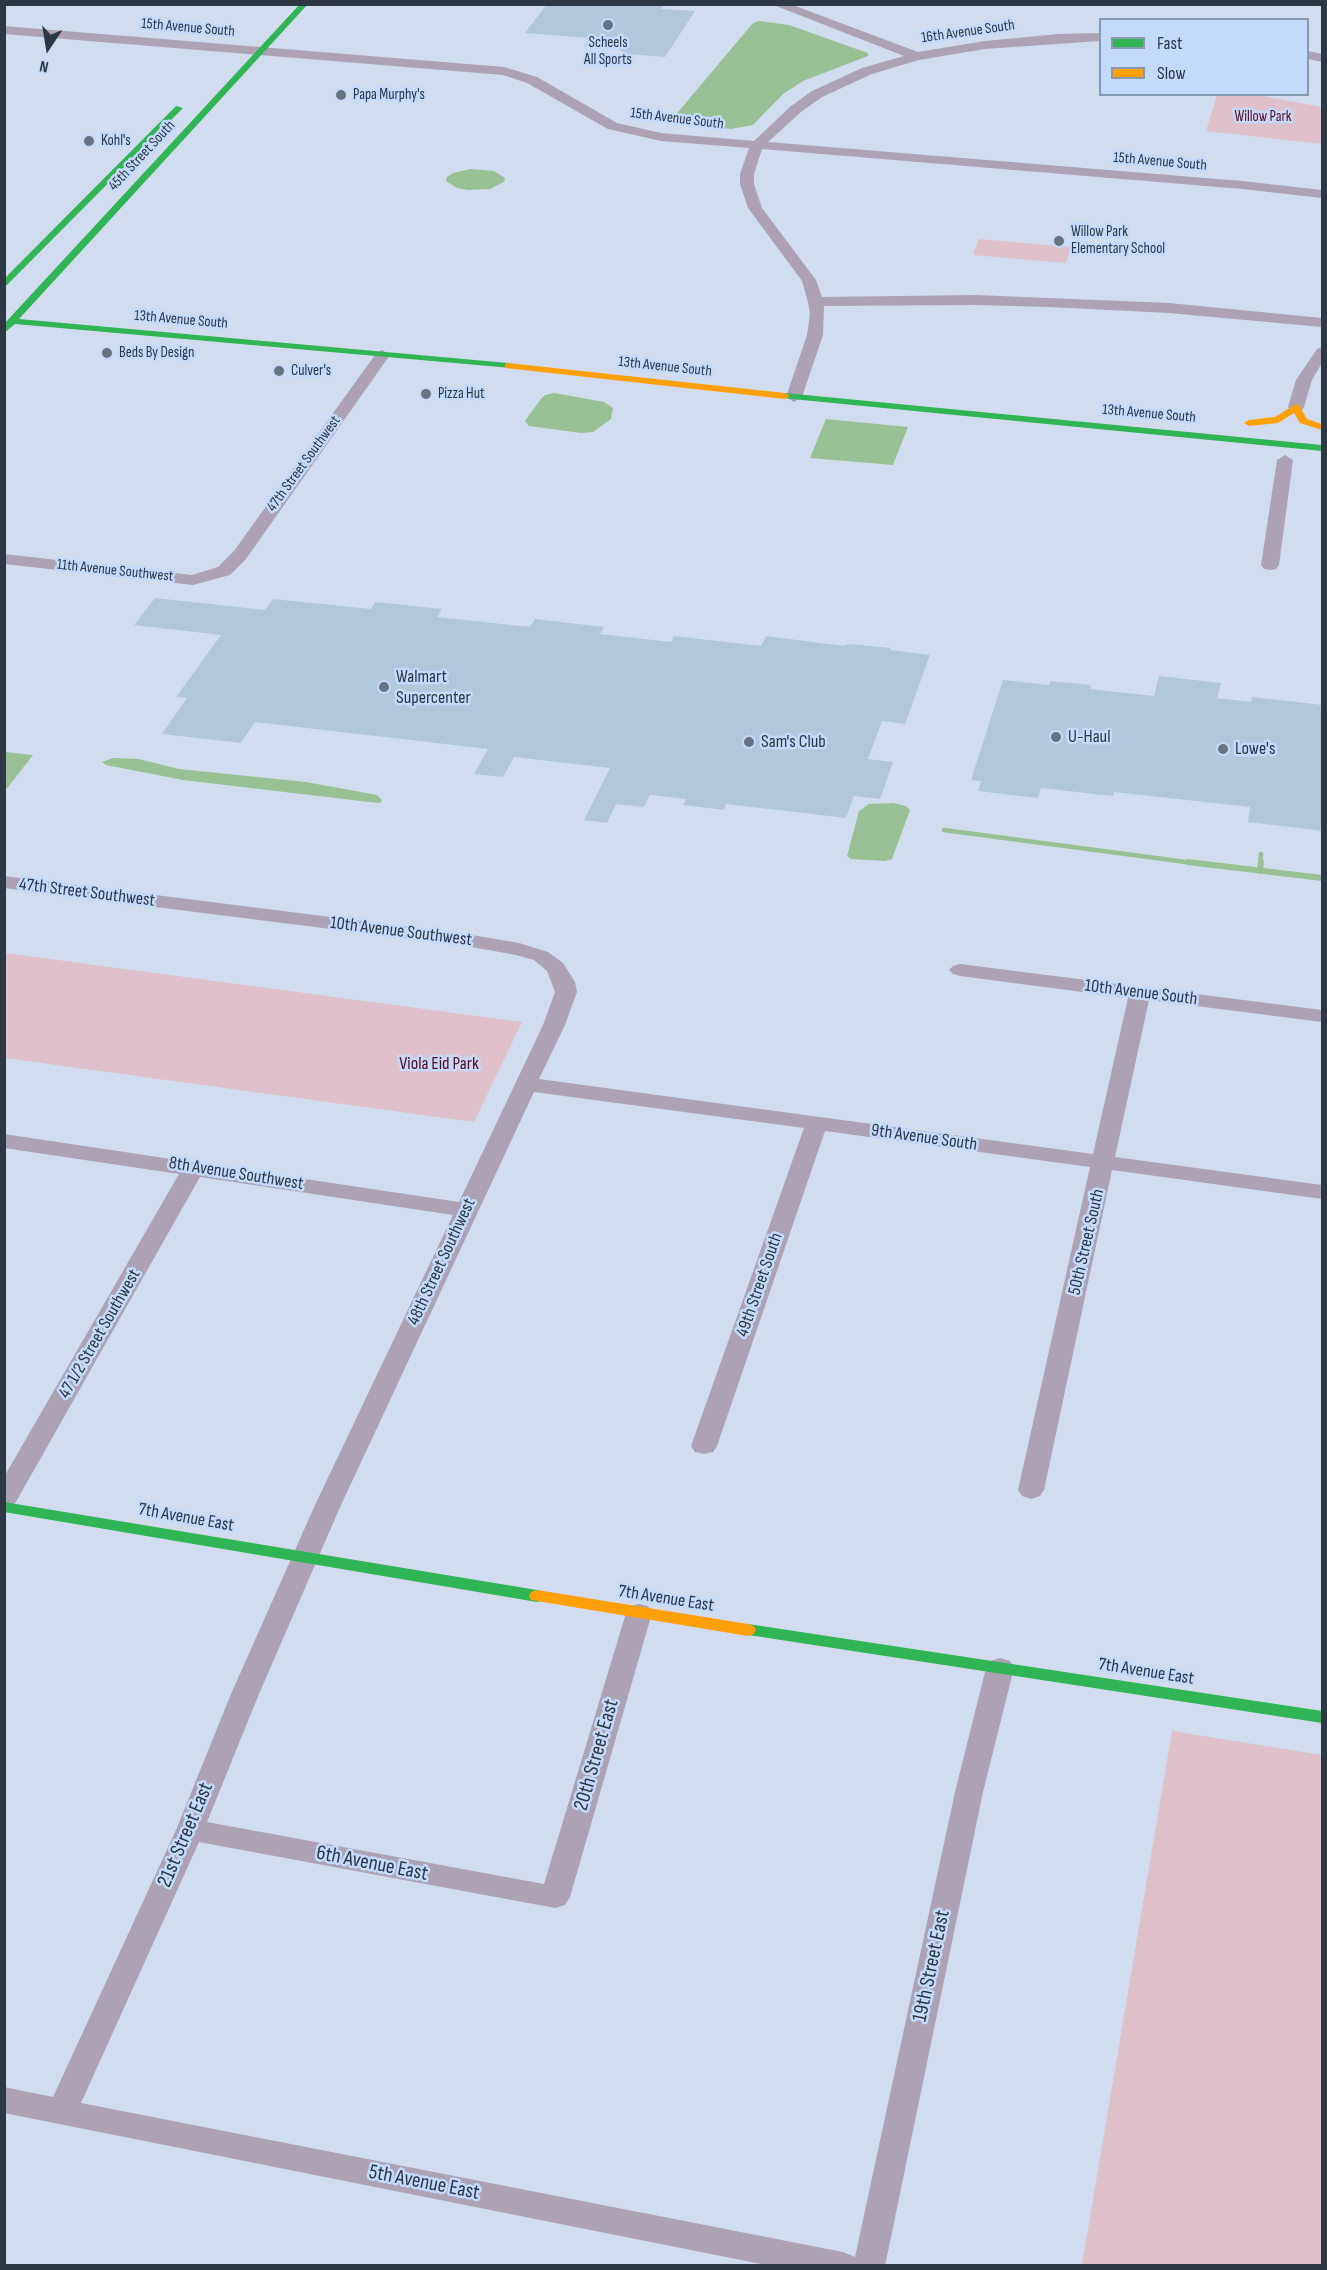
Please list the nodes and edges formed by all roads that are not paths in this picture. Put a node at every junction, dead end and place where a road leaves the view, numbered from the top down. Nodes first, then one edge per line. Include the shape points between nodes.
1 (305, 4) edge
2 (777, 4) edge
3 (4, 30) edge
4 (249, 34) dead end
5 (1099, 37) edge
6 (235, 49) junction
7 (263, 51) junction
8 (918, 56) junction
9 (220, 64) dead end
10 (169, 118) junction
11 (200, 118) junction
12 (757, 145) junction
13 (114, 175) junction
14 (145, 177) junction
15 (1323, 194) edge
16 (84, 244) junction
17 (4, 285) edge
18 (816, 302) junction
19 (4, 304) edge
20 (28, 306) junction
21 (45, 308) dead end
22 (1323, 323) edge
23 (7, 324) edge
24 (250, 328) dead end
25 (1323, 352) edge
26 (382, 355) junction
27 (562, 358) junction
28 (596, 361) dead end
29 (782, 379) dead end
30 (805, 381) junction
31 (794, 397) junction
32 (1095, 426) junction
33 (1323, 428) edge
34 (1290, 435) junction
35 (1323, 439) edge
36 (1323, 448) edge
37 (4, 559) edge
38 (1270, 565) dead end
39 (224, 571) joint
40 (4, 882) edge
41 (242, 912) joint
42 (556, 967) joint
43 (960, 970) dead end
44 (1140, 993) junction
45 (1323, 1016) edge
46 (526, 1084) junction
47 (817, 1124) junction
48 (4, 1141) edge
49 (1104, 1163) junction
50 (194, 1168) junction
51 (1323, 1192) edge
52 (467, 1209) junction
53 (704, 1446) dead end
54 (1031, 1490) dead end
55 (4, 1500) edge
56 (4, 1507) edge
57 (305, 1557) junction
58 (639, 1613) junction
59 (1000, 1668) junction
60 (1323, 1718) edge
61 (190, 1830) junction
62 (555, 1898) joint
63 (4, 2100) edge
64 (62, 2111) junction
65 (843, 2265) edge
66 (869, 2265) edge

1 - 7 main road, 45th Street South
2 - 8 street, 16th Avenue South
3 - 6 street, 15th Avenue South
4 - 6 main road
5 - 8 street, 16th Avenue South via 1009,42
6 - 7 street, 15th Avenue South
6 - 9 main road
7 - 11 main road, 45th Street South
7 - 12 street, 15th Avenue South via 504,71 532,80 597,118 629,131
8 - 12 street via 860,74 817,94
10 - 11 main road, 45th Street South via 189,103 185,115
10 - 13 main road, 45th Street South
10 - 14 main road via 171,126 132,167 137,176
11 - 14 main road, 45th Street South
12 - 15 street, 15th Avenue South
12 - 18 street via 747,174 755,208 809,280
13 - 16 main road via 129,182 97,218
13 - 17 main road, 45th Street South
14 - 16 main road, 45th Street South
16 - 20 main road, 45th Street South
18 - 22 street via 1050,302 1169,308
18 - 30 street via 817,324
19 - 20 main road
20 - 21 main road
20 - 23 main road, 45th Street South
23 - 26 main road, 13th Avenue South
24 - 27 main road, 13th Avenue South
25 - 34 street via 1304,380
26 - 27 main road via 393,349 409,349
26 - 31 main road, 13th Avenue South
26 - 39 street, 47th Street Southwest via 240,555
27 - 28 main road, 13th Avenue South
29 - 30 main road
30 - 31 street
31 - 32 main road, 13th Avenue South
32 - 34 main road via 1168,424
32 - 34 main road, 13th Avenue South via 1242,439 1260,444
33 - 34 main road
34 - 34 main road via 1243,422 1278,420
34 - 35 main road
34 - 36 main road
34 - 38 street
37 - 39 street, 11th Avenue Southwest via 194,580
40 - 41 street, 47th Street Southwest
41 - 42 street, 10th Avenue Southwest via 519,949 541,956
42 - 46 street, 48th Street Southwest via 566,992
43 - 44 street, 10th Avenue South
44 - 45 street, 10th Avenue South
44 - 49 street, 50th Street South
46 - 47 street, 9th Avenue South
46 - 52 street, 48th Street Southwest
47 - 49 street, 9th Avenue South
47 - 53 street, 49th Street South
48 - 50 street, 8th Avenue Southwest
49 - 51 street, 9th Avenue South
49 - 54 street, 50th Street South
50 - 52 street, 8th Avenue Southwest
50 - 55 street, 47 1/2 Street Southwest
52 - 57 street, 48th Street Southwest
56 - 57 main road, 7th Avenue East
57 - 58 main road, 7th Avenue East
57 - 61 street, 21st Street East
58 - 59 main road, 7th Avenue East
58 - 62 street, 20th Street East
59 - 60 main road, 7th Avenue East
59 - 66 street, 19th Street East via 969,1792
61 - 62 street, 6th Avenue East
61 - 64 street, 21st Street East
63 - 64 street, 5th Avenue East
64 - 65 street, 5th Avenue East

